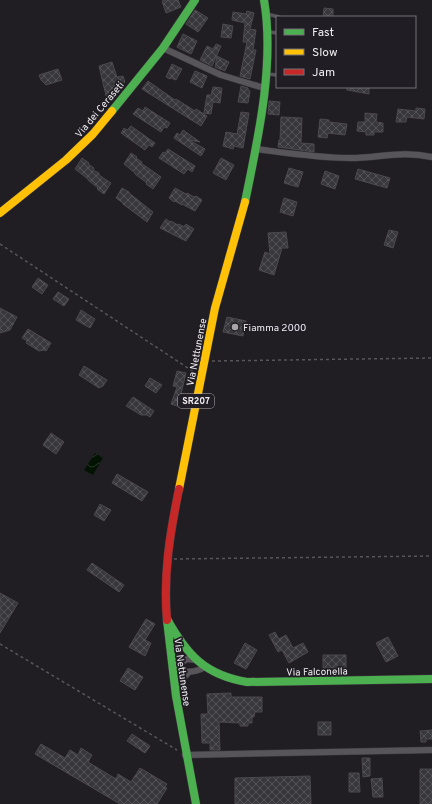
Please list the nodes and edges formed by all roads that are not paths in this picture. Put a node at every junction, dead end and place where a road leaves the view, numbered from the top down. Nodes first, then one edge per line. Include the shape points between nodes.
1 (195, 0) edge
2 (264, 0) edge
3 (267, 14) junction
4 (276, 16) edge
5 (268, 32) junction
6 (276, 33) edge
7 (163, 48) junction
8 (266, 74) junction
9 (276, 75) edge
10 (264, 88) junction
11 (256, 149) junction
12 (432, 157) edge
13 (0, 213) edge
14 (166, 617) junction
15 (196, 660) junction
16 (205, 667) junction
17 (172, 668) junction
18 (189, 672) junction
19 (432, 679) edge
20 (175, 693) junction
21 (432, 750) edge
22 (185, 755) junction
23 (196, 804) edge

1 - 7 main road, Via dei Ceraseti
2 - 3 main road, Via Nettunense / SR207
3 - 4 lane
3 - 5 main road, Via Nettunense / SR207
5 - 6 lane
5 - 8 main road, Via Nettunense / SR207
7 - 10 street via 221,75
7 - 13 main road, Via dei Ceraseti via 82,145
8 - 9 lane
8 - 10 main road, Via Nettunense / SR207
10 - 11 main road, Via Nettunense / SR207
11 - 12 street via 345,158 401,153
11 - 14 main road, Via Nettunense / SR207 via 244,205 218,294 170,532 164,586
14 - 15 main road, Via Falconella via 185,650
14 - 17 main road, Via Nettunense / SR207
15 - 16 main road, Via Falconella
15 - 17 street via 188,659
16 - 18 street
16 - 19 main road, Via Falconella via 224,678 247,682
17 - 18 street
17 - 20 main road, Via Nettunense / SR207
18 - 20 street
20 - 22 main road, Via Nettunense / SR207
21 - 22 street
22 - 23 main road, Via Nettunense / SR207

